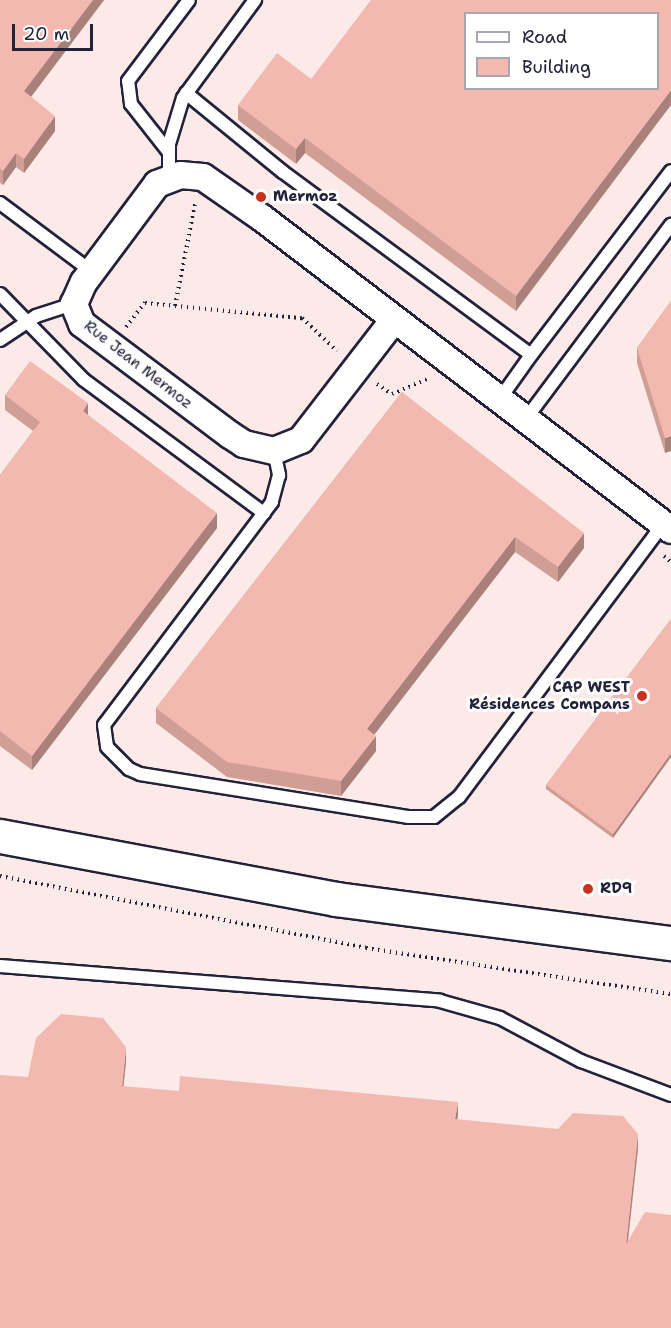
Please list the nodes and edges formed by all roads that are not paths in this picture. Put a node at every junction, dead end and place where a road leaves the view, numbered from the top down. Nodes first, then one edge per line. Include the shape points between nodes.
1 (189, 0) edge
2 (255, 0) edge
3 (186, 93) junction
4 (169, 164) junction
5 (671, 171) edge
6 (0, 203) edge
7 (671, 225) edge
8 (91, 272) junction
9 (0, 294) edge
10 (74, 304) junction
11 (393, 321) junction
12 (24, 323) junction
13 (0, 340) edge
14 (531, 356) junction
15 (499, 400) junction
16 (525, 420) junction
17 (274, 451) junction
18 (264, 513) junction
19 (667, 527) edge
20 (0, 836) edge
21 (671, 928) edge
22 (600, 932) junction
23 (671, 943) edge
24 (0, 966) edge
25 (671, 1095) edge

1 - 4 lane via 134,72 127,92
2 - 3 lane
3 - 4 lane via 176,114
3 - 14 lane via 274,165
4 - 8 street, Rue Jean Mermoz
4 - 11 street via 203,177 229,193
5 - 14 lane
6 - 8 lane
7 - 16 lane
8 - 10 street, Rue Jean Mermoz
9 - 12 lane
10 - 12 lane
10 - 17 street, Rue Jean Mermoz via 82,324 243,444
11 - 15 street
11 - 17 street via 301,440
12 - 13 lane
12 - 18 lane via 84,380
14 - 15 lane
15 - 16 street
16 - 19 street
17 - 18 lane via 277,489
18 - 19 lane via 110,716 104,725 107,747 129,769 140,774 408,817 435,817 459,797 647,544
20 - 22 main road via 336,899 522,926
21 - 22 main road
22 - 23 main road
24 - 25 lane via 440,1001 500,1018 581,1061

